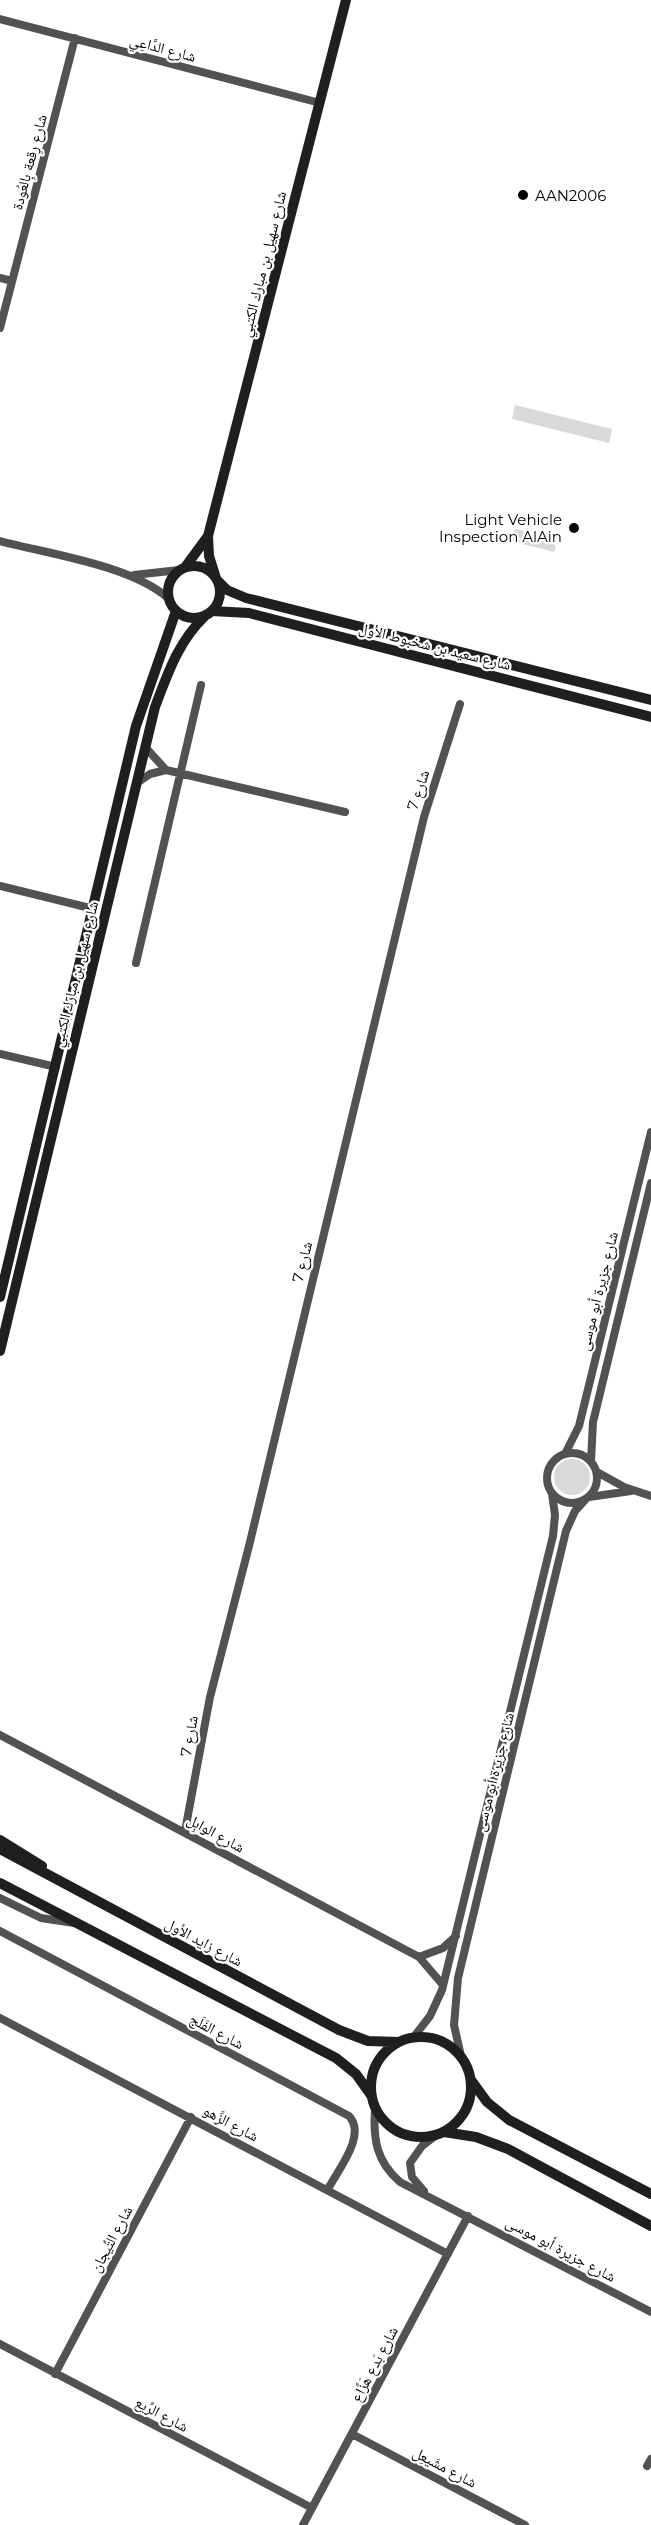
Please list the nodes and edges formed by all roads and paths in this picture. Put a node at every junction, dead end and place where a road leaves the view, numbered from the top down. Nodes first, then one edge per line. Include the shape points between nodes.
1 (346, 0) edge
2 (0, 19) edge
3 (75, 38) junction
4 (320, 103) junction
5 (0, 278) edge
6 (12, 281) junction
7 (0, 328) edge
8 (208, 536) junction
9 (0, 542) edge
10 (183, 568) junction
11 (129, 575) junction
12 (217, 579) junction
13 (168, 598) junction
14 (176, 611) junction
15 (208, 614) junction
16 (201, 685) dead end
17 (651, 700) edge
18 (460, 704) dead end
19 (651, 717) edge
20 (146, 748) junction
21 (166, 770) junction
22 (180, 774) junction
23 (137, 783) junction
24 (345, 812) dead end
25 (0, 886) edge
26 (94, 909) junction
27 (136, 963) dead end
28 (0, 1054) edge
29 (56, 1067) junction
30 (651, 1132) edge
31 (651, 1183) edge
32 (0, 1297) edge
33 (0, 1351) edge
34 (565, 1454) junction
35 (591, 1461) junction
36 (597, 1472) junction
37 (633, 1491) junction
38 (552, 1494) junction
39 (651, 1496) edge
40 (586, 1499) junction
41 (0, 1735) edge
42 (185, 1831) junction
43 (0, 1840) edge
44 (0, 1849) edge
45 (0, 1883) edge
46 (60, 1883) junction
47 (0, 1898) edge
48 (77, 1923) junction
49 (0, 1931) edge
50 (456, 1935) junction
51 (419, 1957) junction
52 (443, 1985) junction
53 (0, 2018) edge
54 (413, 2038) junction
55 (399, 2042) junction
56 (461, 2055) junction
57 (471, 2079) junction
58 (371, 2095) junction
59 (375, 2109) junction
60 (191, 2117) junction
61 (439, 2134) junction
62 (328, 2189) junction
63 (427, 2194) junction
64 (651, 2194) edge
65 (468, 2216) junction
66 (651, 2226) edge
67 (448, 2254) junction
68 (651, 2312) edge
69 (0, 2344) edge
70 (55, 2374) junction
71 (352, 2434) junction
72 (312, 2508) junction
73 (303, 2525) edge
74 (525, 2525) edge

1 - 4 street, شارع سهيل بن مبارك الكتبي
2 - 3 street, شارع الدَّاعِي
3 - 4 street, شارع الدَّاعِي
3 - 6 street, شارع رِقعة بِالعُودة
4 - 8 street, شارع سهيل بن مبارك الكتبي
5 - 6 street
6 - 7 street, شارع رِقعة بِالعُودة
8 - 10 street, شارع سهيل بن مبارك الكتبي
8 - 12 street, شارع سهيل بن مبارك الكتبي via 209,556
9 - 11 street
10 - 11 street
10 - 12 street via 202,567
10 - 13 street via 169,582
11 - 13 street
12 - 15 street via 220,598
12 - 17 street, شارع سعيد بن شخبوط الأول via 227,590 246,598
13 - 14 street
14 - 15 street via 190,618
14 - 26 street, شارع سهيل بن مبارك الكتبي via 136,726
15 - 19 street, شارع سعيد بن شخبوط الأول via 249,614
15 - 20 street, شارع سهيل بن مبارك الكتبي via 175,655 155,707
16 - 22 street
18 - 42 street, شارع 7 via 424,817 210,1697
20 - 21 street
20 - 23 street, شارع سهيل بن مبارك الكتبي
21 - 22 street
21 - 23 street
22 - 24 street
22 - 27 street
23 - 33 street, شارع سهيل بن مبارك الكتبي
25 - 26 street
26 - 29 street, شارع سهيل بن مبارك الكتبي
28 - 29 street
29 - 32 street, شارع سهيل بن مبارك الكتبي
30 - 34 street, شارع جزيرة أبو موسى via 579,1426
31 - 35 street, شارع جزيرة أبو موسى via 593,1422
34 - 35 street
34 - 38 street via 548,1471
35 - 36 street
36 - 37 street
36 - 40 street via 596,1486
37 - 39 street
37 - 40 street
38 - 40 street via 563,1502
38 - 50 street, شارع جزيرة أبو موسى via 553,1536
40 - 56 street, شارع جزيرة أبو موسى via 566,1531 458,1978 454,2025
41 - 42 street, شارع الوابِل
42 - 51 street, شارع الوابِل
43 - 46 street via 37,1862
44 - 46 street, شارع زايد الأول
45 - 48 street
46 - 55 street, شارع زايد الأول via 353,2036
47 - 48 street via 48,1921
48 - 58 street via 336,2058 356,2074
49 - 62 street, شارع الفَلَج via 349,2116 355,2125 355,2136
50 - 51 street via 443,1948
50 - 52 street, شارع جزيرة أبو موسى
51 - 52 street, شارع الوابِل
52 - 54 street, شارع جزيرة أبو موسى via 430,2016
53 - 60 street, شارع الزَّهو
54 - 55 street
54 - 56 street via 439,2040
55 - 58 street via 379,2060 372,2077
56 - 57 street
57 - 61 street via 470,2098 463,2114
57 - 64 street via 487,2102 509,2120
58 - 59 street
59 - 61 street via 397,2132 420,2138
59 - 63 street, شارع جزيرة أبو موسى via 374,2140 383,2164 399,2182
60 - 62 street, شارع الزَّهو
60 - 70 street, شارع التِّيجان
61 - 63 street, شارع جزيرة أبو موسى via 422,2146 410,2163 412,2177
61 - 66 street via 476,2137 500,2146
62 - 67 street, شارع الزَّهو
63 - 65 street, شارع جزيرة أبو موسى
65 - 67 street, شارع بَدع هَزَّاع
65 - 68 street, شارع جزيرة أبو موسى
67 - 71 street, شارع بَدع هَزَّاع
69 - 70 street, شارع الرِّيع
70 - 72 street, شارع الرِّيع
71 - 72 street, شارع بَدع هَزَّاع
71 - 74 street, شارع مشَيعِل
72 - 73 street, شارع بَدع هَزَّاع

